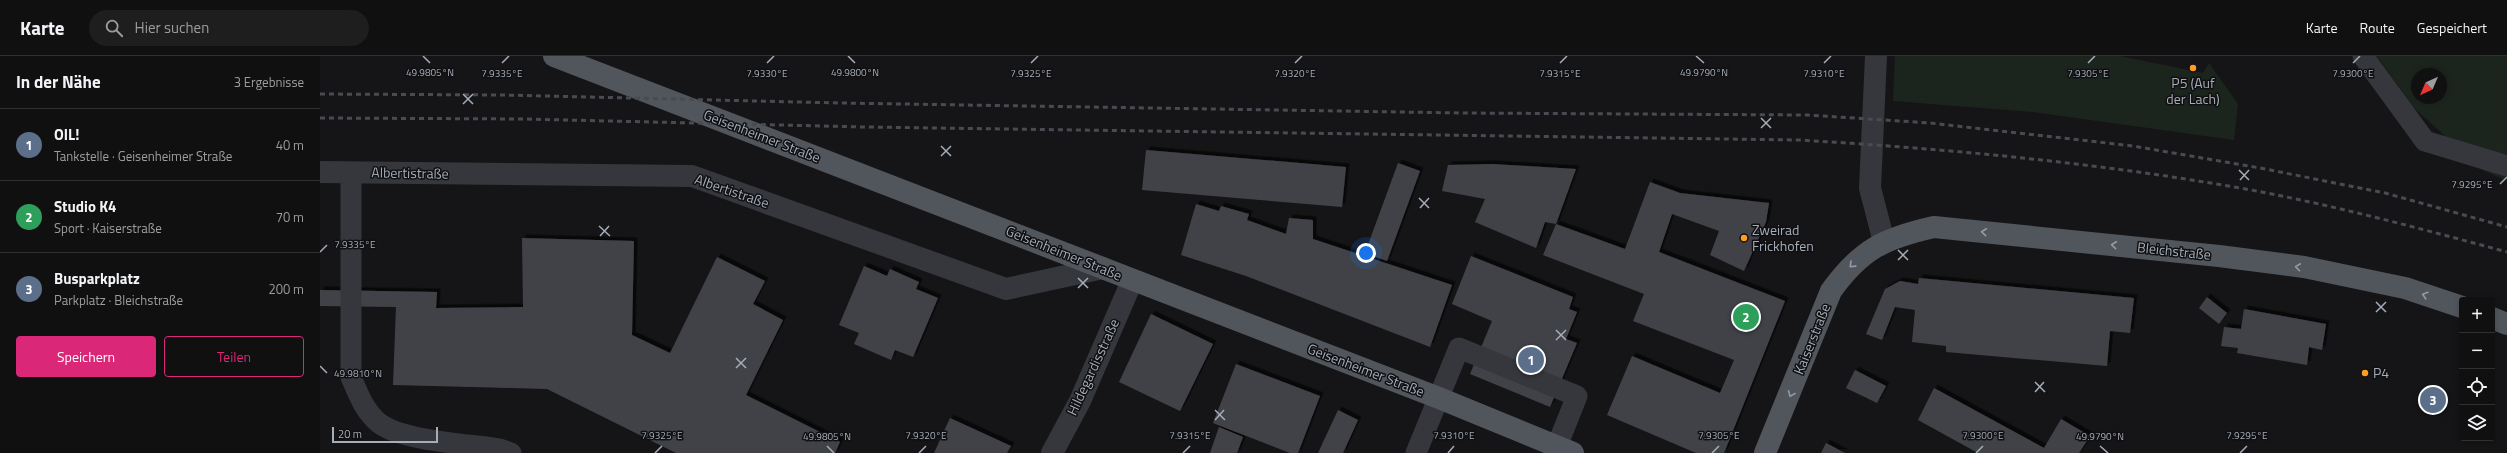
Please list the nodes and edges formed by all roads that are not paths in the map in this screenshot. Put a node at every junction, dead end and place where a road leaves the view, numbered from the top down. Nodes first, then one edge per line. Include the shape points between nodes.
1 (554, 56) edge
2 (1876, 56) edge
3 (2363, 56) edge
4 (2507, 166) edge
5 (320, 172) edge
6 (351, 172) junction
7 (1884, 242) junction
8 (1102, 268) junction
9 (1132, 281) junction
10 (2459, 306) edge
11 (2495, 319) edge
12 (2507, 324) edge
13 (1439, 398) junction
14 (1565, 449) edge
15 (511, 453) edge
16 (1052, 453) edge
17 (1416, 453) edge
18 (1765, 453) edge

1 - 8 main road, Geisenheimer Straße
2 - 7 street via 1870,188
3 - 4 lane via 2425,141
5 - 6 street, Albertistraße
6 - 8 street, Albertistraße via 692,176 1006,289
6 - 15 lane via 351,376 363,404 379,423 398,434 500,449
10 -> 7 main road, Bleichstraße via 2364,278 2219,256 1934,227
7 -> 18 main road, Kaiserstraße via 1862,255 1831,291
8 - 9 main road, Geisenheimer Straße
9 - 13 main road, Geisenheimer Straße
9 - 16 street, Hildegardisstraße via 1080,400
11 - 12 main road
13 - 14 main road, Geisenheimer Straße
13 - 14 lane via 1459,348 1577,396
13 - 17 lane

